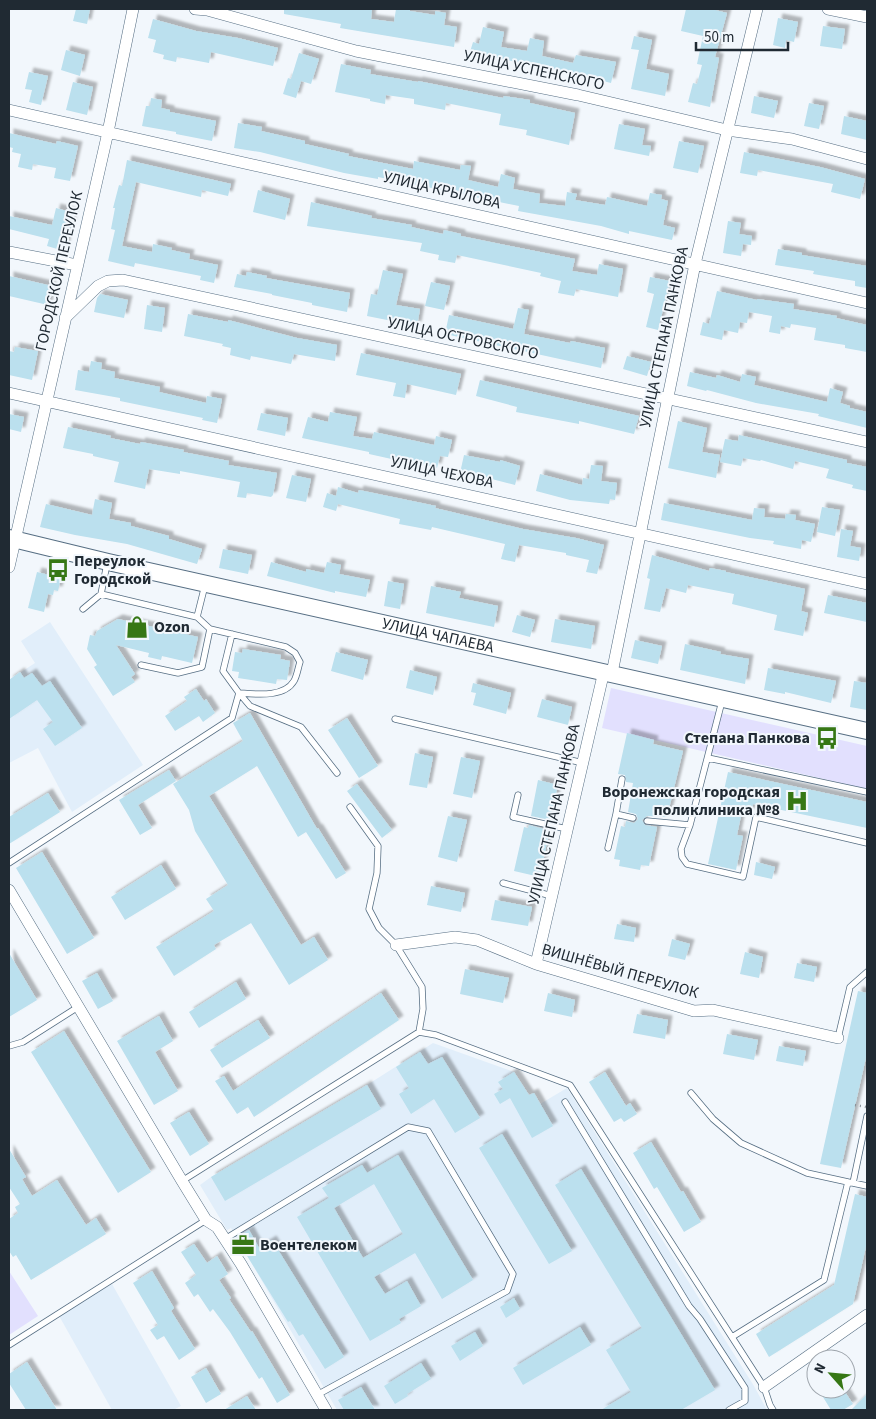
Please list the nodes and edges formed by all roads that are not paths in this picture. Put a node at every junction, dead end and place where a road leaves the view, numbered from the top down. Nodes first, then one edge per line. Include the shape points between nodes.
1 (132, 9) edge
2 (196, 9) edge
3 (757, 9) edge
4 (828, 9) edge
5 (867, 17) edge
6 (9, 110) edge
7 (727, 130) junction
8 (108, 132) junction
9 (867, 158) edge
10 (9, 252) edge
11 (695, 264) junction
12 (77, 265) junction
13 (867, 303) edge
14 (65, 318) junction
15 (9, 393) edge
16 (667, 399) junction
17 (46, 401) junction
18 (867, 442) edge
19 (640, 532) junction
20 (12, 539) edge
21 (108, 562) junction
22 (9, 567) edge
23 (206, 583) junction
24 (867, 584) edge
25 (101, 594) junction
26 (83, 609) dead end
27 (197, 616) junction
28 (210, 629) junction
29 (232, 634) junction
30 (141, 665) dead end
31 (608, 672) junction
32 (238, 693) junction
33 (722, 699) junction
34 (395, 719) dead end
35 (867, 731) edge
36 (708, 758) junction
37 (583, 763) junction
38 (337, 772) dead end
39 (622, 778) dead end
40 (867, 792) edge
41 (518, 795) dead end
42 (350, 807) dead end
43 (616, 814) junction
44 (633, 818) dead end
45 (647, 821) dead end
46 (690, 825) junction
47 (567, 829) junction
48 (867, 842) edge
49 (608, 848) dead end
50 (9, 862) edge
51 (503, 883) dead end
52 (9, 890) edge
53 (552, 896) junction
54 (396, 945) junction
55 (536, 964) junction
56 (867, 972) edge
57 (78, 1007) junction
58 (419, 1032) junction
59 (838, 1038) joint
60 (9, 1046) edge
61 (692, 1093) dead end
62 (565, 1102) dead end
63 (867, 1116) edge
64 (182, 1182) junction
65 (851, 1183) junction
66 (867, 1186) edge
67 (206, 1220) junction
68 (225, 1239) junction
69 (867, 1315) edge
70 (732, 1337) junction
71 (9, 1346) edge
72 (764, 1387) junction
73 (317, 1395) junction
74 (326, 1410) edge
75 (729, 1410) edge
76 (773, 1410) edge

1 - 8 street, ГОРОДСКОЙ ПЕРЕУЛОК
2 - 7 street, УЛИЦА УСПЕНСКОГО via 356,50 578,95
3 - 7 street, УЛИЦА СТЕПАНА ПАНКОВА
4 - 5 street
6 - 8 street, УЛИЦА КРЫЛОВА
7 - 9 street, УЛИЦА УСПЕНСКОГО via 792,139
7 - 11 street, УЛИЦА СТЕПАНА ПАНКОВА
8 - 11 street, УЛИЦА КРЫЛОВА
8 - 12 street, ГОРОДСКОЙ ПЕРЕУЛОК
10 - 12 street
11 - 13 street, УЛИЦА КРЫЛОВА
11 - 16 street, УЛИЦА СТЕПАНА ПАНКОВА
12 - 14 street, ГОРОДСКОЙ ПЕРЕУЛОК
14 - 16 street, УЛИЦА ОСТРОВСКОГО via 98,286 108,281 123,280
14 - 17 street, ГОРОДСКОЙ ПЕРЕУЛОК
15 - 17 street, УЛИЦА ЧЕХОВА
16 - 18 street, УЛИЦА ОСТРОВСКОГО
16 - 19 street, УЛИЦА СТЕПАНА ПАНКОВА
17 - 19 street, УЛИЦА ЧЕХОВА
17 - 20 street, ГОРОДСКОЙ ПЕРЕУЛОК
19 - 24 street, УЛИЦА ЧЕХОВА
19 - 31 street, УЛИЦА СТЕПАНА ПАНКОВА
20 - 21 street, УЛИЦА ЧАПАЕВА
20 - 22 street, ГОРОДСКОЙ ПЕРЕУЛОК
21 - 23 street, УЛИЦА ЧАПАЕВА
21 - 25 lane
23 - 27 lane
23 - 31 street, УЛИЦА ЧАПАЕВА
25 - 26 lane
25 - 27 lane
27 - 28 lane
28 - 29 lane
28 - 30 lane via 202,667 178,673
29 - 32 lane via 223,671
29 - 32 lane via 286,647 300,662 294,682 284,690 265,694
31 - 33 street, УЛИЦА ЧАПАЕВА
31 - 37 street, УЛИЦА СТЕПАНА ПАНКОВА
32 - 38 lane via 250,706 301,727
32 - 50 lane via 232,718
33 - 35 street, УЛИЦА ЧАПАЕВА
33 - 36 lane
34 - 37 lane
36 - 40 lane
36 - 46 lane
37 - 47 street, УЛИЦА СТЕПАНА ПАНКОВА
39 - 43 lane
41 - 47 lane via 513,817
42 - 54 lane via 378,846 377,873 369,909 379,928
43 - 44 lane
43 - 49 lane
45 - 46 lane
46 - 48 lane via 681,849 687,864 743,877 756,817
47 - 53 street, УЛИЦА СТЕПАНА ПАНКОВА
51 - 53 lane
52 - 57 street
53 - 55 street, УЛИЦА СТЕПАНА ПАНКОВА
54 - 55 street, ВИШНЁВЫЙ ПЕРЕУЛОК via 455,937 477,940
54 - 58 lane via 422,987
55 - 59 street, ВИШНЁВЫЙ ПЕРЕУЛОК via 694,1010 713,1010
56 - 59 lane via 850,987
57 - 60 lane via 23,1042
57 - 64 street
58 - 64 lane
58 - 70 lane via 436,1035 570,1085
61 - 65 lane via 713,1119 741,1143 807,1173
62 - 75 lane via 689,1306 745,1388 745,1401
63 - 65 lane
64 - 67 street
65 - 66 lane
65 - 70 lane via 824,1280
67 - 68 street via 217,1227
67 - 71 lane
68 - 73 street
68 - 73 lane via 408,1127 428,1131 513,1274 508,1291
69 - 72 street
70 - 72 lane
72 - 76 lane
73 - 74 street

